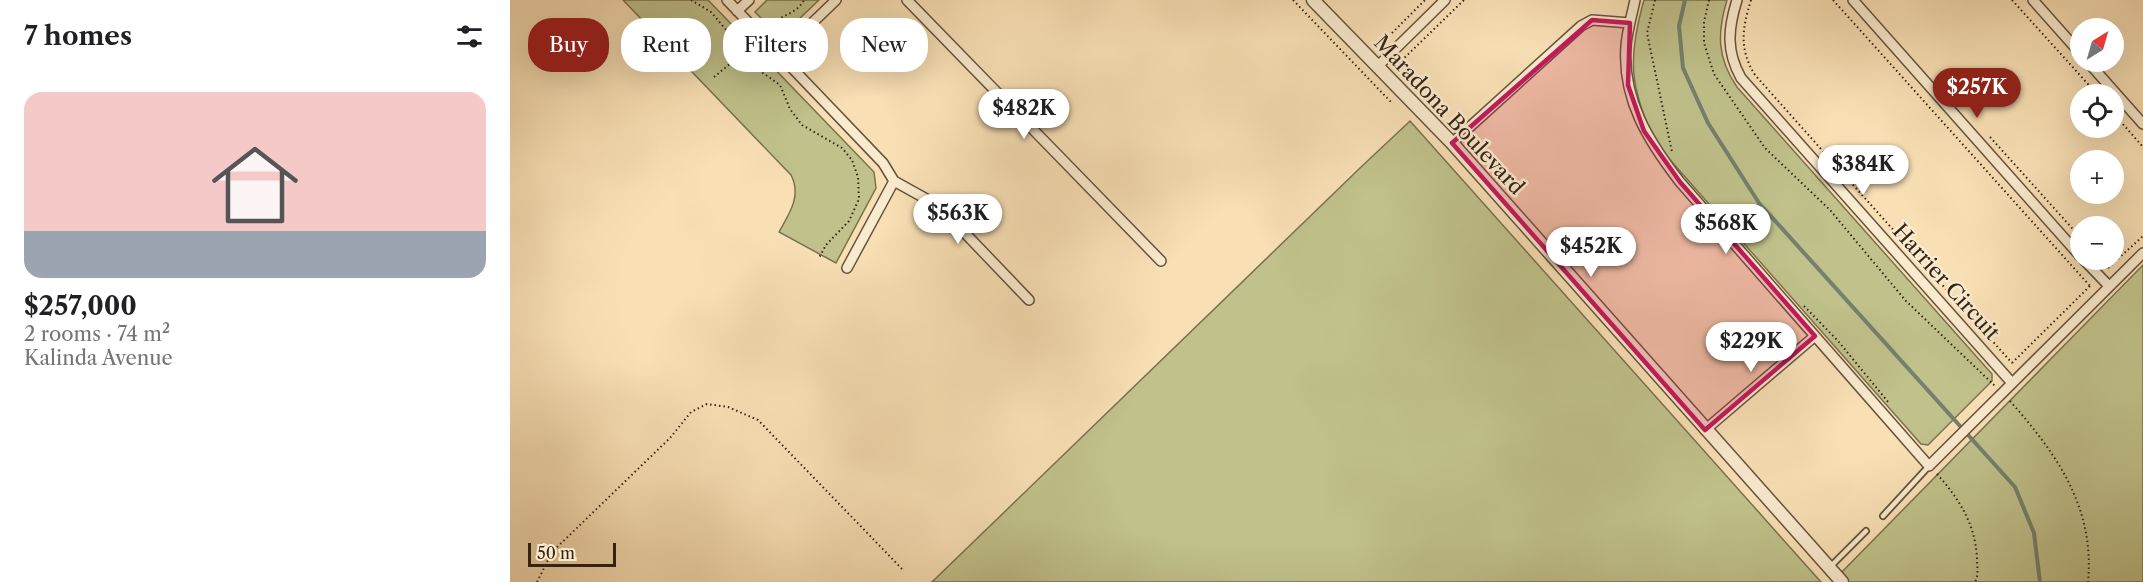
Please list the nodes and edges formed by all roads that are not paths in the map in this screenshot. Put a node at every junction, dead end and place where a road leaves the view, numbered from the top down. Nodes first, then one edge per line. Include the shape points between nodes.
1 (727, 0) edge
2 (749, 0) edge
3 (836, 0) edge
4 (907, 0) edge
5 (1313, 0) edge
6 (1444, 0) edge
7 (1635, 0) edge
8 (1737, 0) edge
9 (1853, 0) edge
10 (2033, 0) edge
11 (737, 11) junction
12 (744, 18) edge
13 (817, 18) edge
14 (1630, 23) junction
15 (2070, 42) edge
16 (1382, 70) junction
17 (795, 72) edge
18 (2097, 72) edge
19 (2143, 124) edge
20 (1452, 143) junction
21 (894, 181) junction
22 (2070, 245) edge
23 (2143, 253) edge
24 (1161, 261) dead end
25 (847, 268) dead end
26 (2093, 270) edge
27 (2109, 286) junction
28 (1029, 300) dead end
29 (1815, 336) junction
30 (2012, 383) junction
31 (1705, 430) junction
32 (1931, 464) junction
33 (1882, 516) dead end
34 (1866, 531) dead end
35 (1830, 567) junction
36 (1842, 582) edge

1 - 11 street
2 - 11 street
3 - 13 street
4 - 24 street
5 - 16 street, Maradona Boulevard
6 - 16 street
7 - 14 street
8 - 30 street, Harrier Circuit via 1729,49 1741,78
9 - 22 street
10 - 15 street
11 - 12 street
14 - 20 street via 1592,20 1581,26
14 - 29 street via 1626,45 1628,85 1644,131 1680,182
16 - 20 street, Maradona Boulevard
17 - 21 street via 883,163
18 - 19 street
20 - 31 street, Maradona Boulevard
21 - 25 street
21 - 28 street via 939,206
23 - 27 street
26 - 27 street
27 - 30 street
29 - 31 street
29 - 32 street
30 - 32 street
31 - 35 street, Maradona Boulevard
32 - 33 lane
34 - 35 lane
35 - 36 street, Maradona Boulevard

